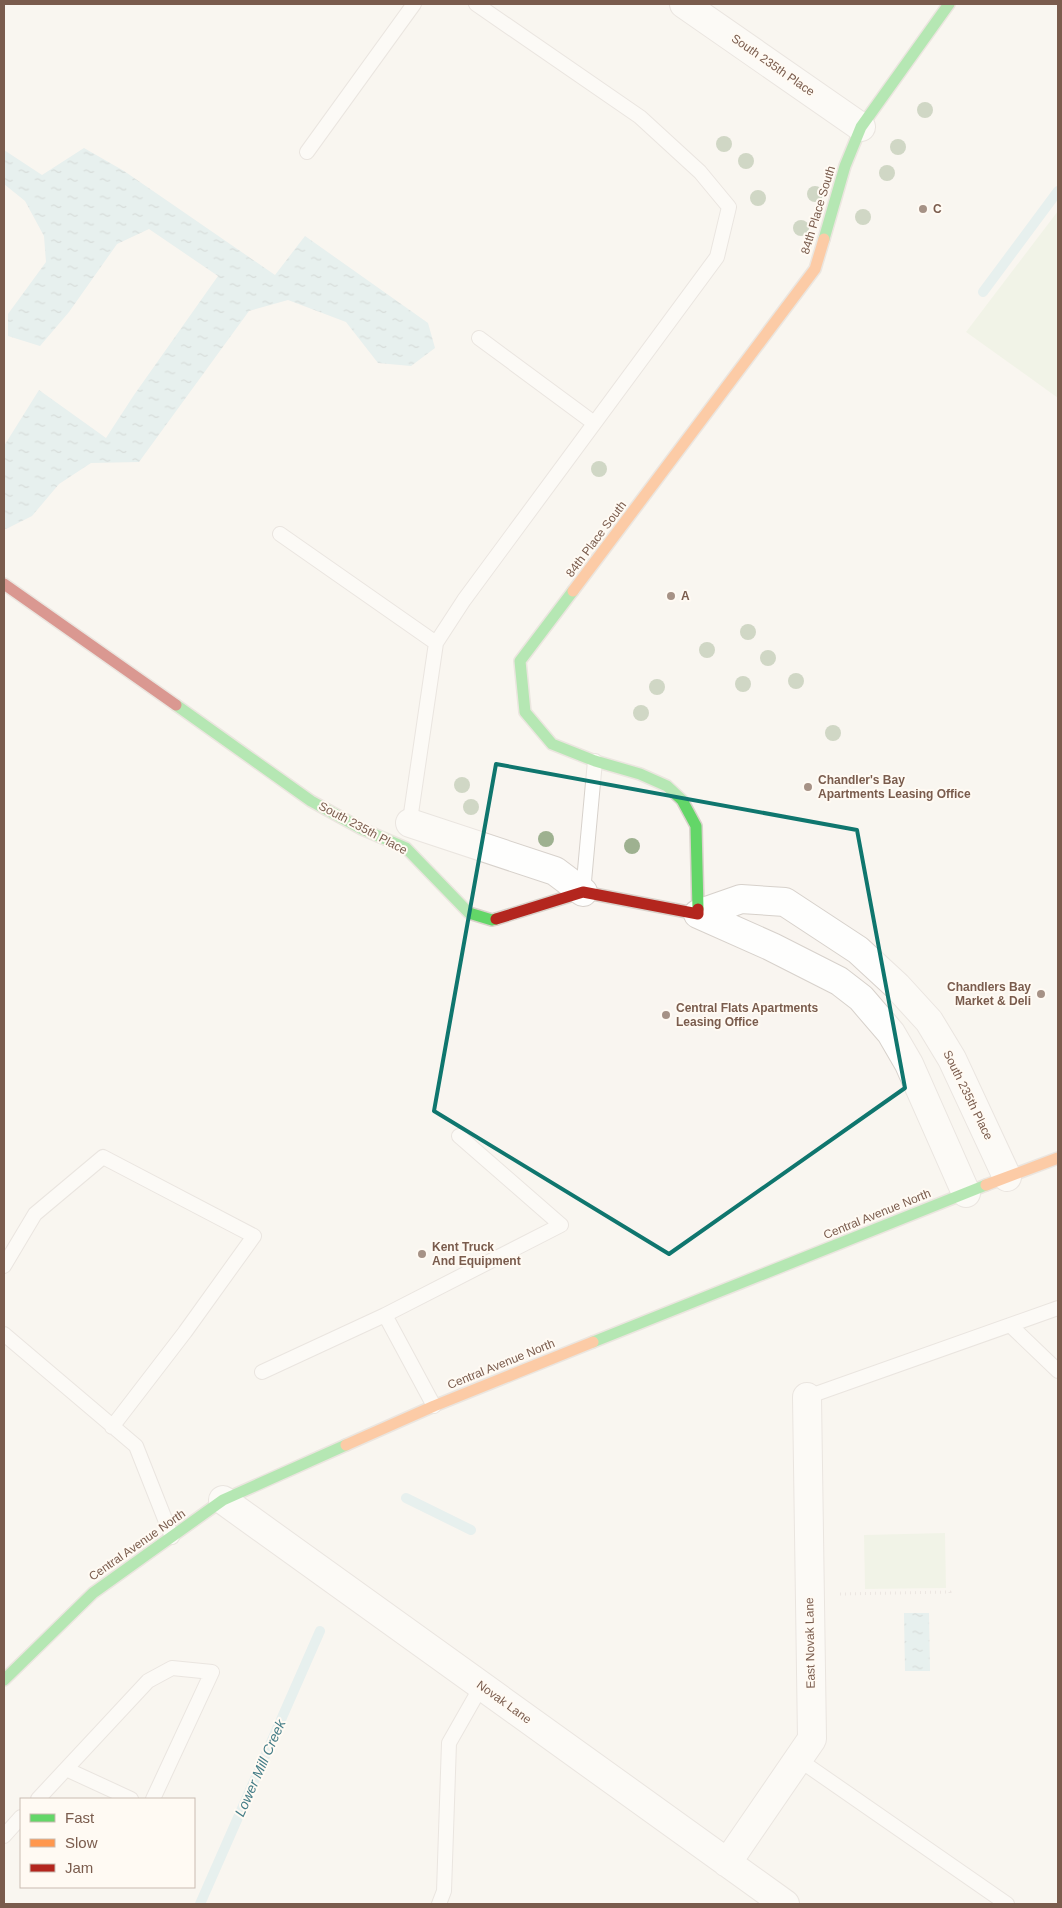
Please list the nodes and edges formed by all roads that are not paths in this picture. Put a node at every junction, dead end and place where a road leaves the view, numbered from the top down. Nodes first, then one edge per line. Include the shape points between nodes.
1 (414, 4) edge
2 (476, 4) edge
3 (684, 4) edge
4 (949, 4) edge
5 (861, 127) junction
6 (307, 152) dead end
7 (479, 338) dead end
8 (594, 423) junction
9 (280, 534) dead end
10 (4, 584) edge
11 (436, 643) junction
12 (595, 761) junction
13 (408, 835) junction
14 (583, 892) junction
15 (698, 914) junction
16 (459, 1136) dead end
17 (1058, 1158) edge
18 (1007, 1177) junction
19 (966, 1193) junction
20 (4, 1266) edge
21 (1058, 1308) edge
22 (385, 1316) junction
23 (1010, 1324) junction
24 (4, 1334) edge
25 (1058, 1371) edge
26 (262, 1372) dead end
27 (807, 1397) joint
28 (434, 1406) junction
29 (112, 1427) junction
30 (223, 1500) junction
31 (172, 1537) junction
32 (4, 1680) edge
33 (482, 1685) junction
34 (798, 1758) junction
35 (66, 1769) junction
36 (39, 1798) edge
37 (129, 1798) edge
38 (153, 1798) edge
39 (20, 1818) edge
40 (4, 1836) edge
41 (727, 1863) junction
42 (438, 1904) edge
43 (785, 1904) edge
44 (1007, 1904) edge

1 - 6 lane
2 - 8 lane via 640,117 700,172 728,207 717,256
3 - 5 street, South 235th Place
4 - 5 street, 84th Place South
5 - 12 street, 84th Place South via 845,166 815,269 520,661 525,712 552,744
7 - 8 lane
8 - 11 lane
9 - 11 lane
10 - 13 street, South 235th Place via 311,801 362,829
11 - 13 lane
12 - 14 lane
12 - 15 street, 84th Place South via 640,774 666,786 682,800 696,826
13 - 14 street via 554,871
13 - 14 street, South 235th Place via 469,913 492,920
14 - 15 street, South 235th Place
15 - 18 street, South 235th Place via 741,898 785,902 858,950 929,1021 952,1059
15 - 19 street, South 235th Place via 839,981 861,998 891,1033 909,1064
16 - 22 lane via 561,1225
17 - 18 street, Central Avenue North
18 - 19 street, Central Avenue North
19 - 28 street, Central Avenue North
20 - 29 lane via 35,1214 103,1157 254,1236
21 - 23 lane
22 - 26 lane
22 - 28 lane
23 - 25 lane
23 - 27 lane
24 - 29 lane
27 - 34 street, East Novak Lane via 812,1739
28 - 30 street, Central Avenue North
29 - 31 lane via 136,1446
30 - 31 street, Central Avenue North
30 - 33 street, Novak Lane
31 - 32 street, Central Avenue North via 93,1593
33 - 41 street, Novak Lane
33 - 42 lane via 449,1743 444,1891
34 - 41 street, East Novak Lane
34 - 44 lane
35 - 36 lane
35 - 37 lane
35 - 38 lane via 148,1681 172,1668 212,1672
39 - 40 lane
41 - 43 street, Novak Lane

